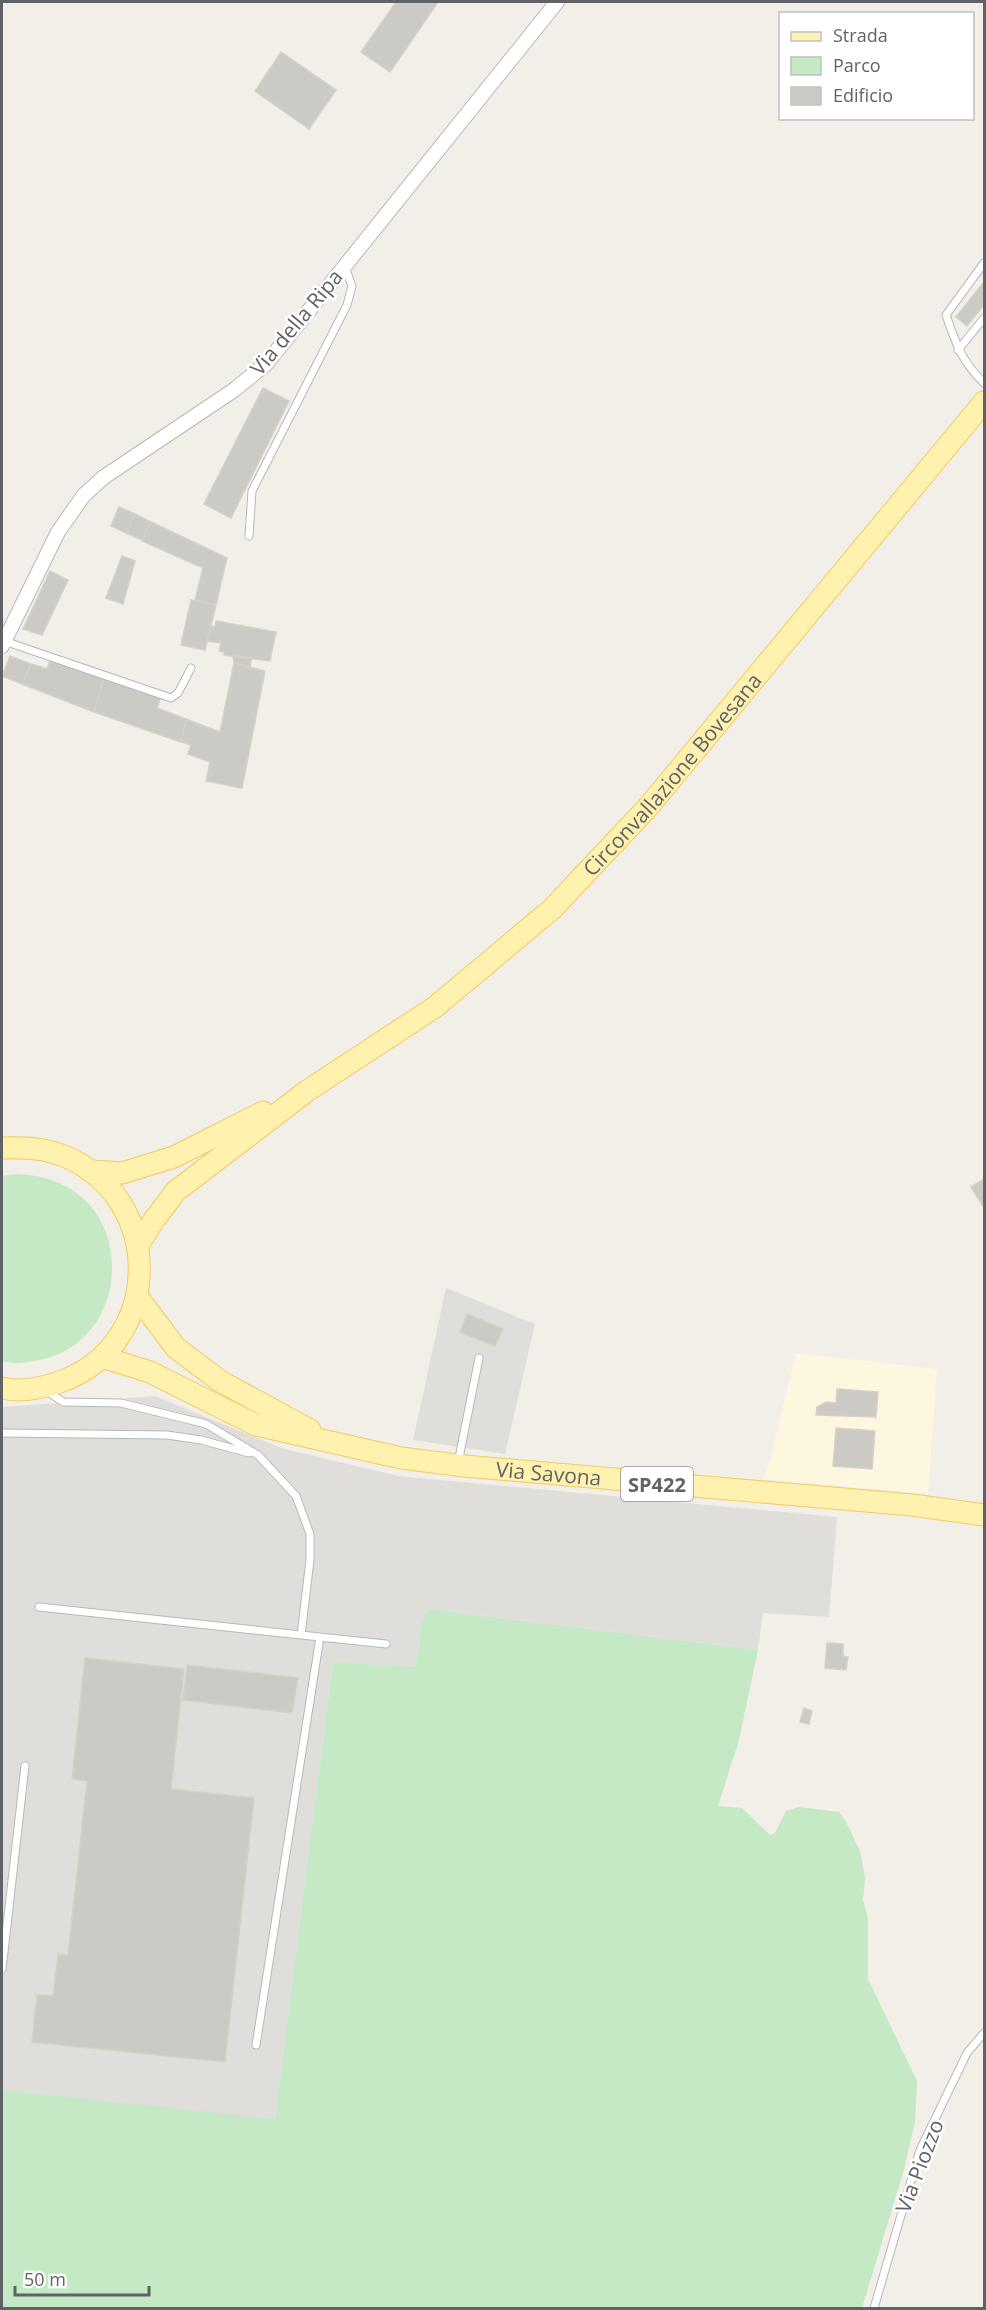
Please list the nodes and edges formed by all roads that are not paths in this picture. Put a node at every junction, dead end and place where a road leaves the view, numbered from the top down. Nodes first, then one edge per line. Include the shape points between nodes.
1 (557, 2) edge
2 (984, 263) edge
3 (344, 265) junction
4 (984, 318) edge
5 (958, 350) junction
6 (984, 383) edge
7 (984, 402) edge
8 (249, 536) dead end
9 (3, 644) edge
10 (191, 668) dead end
11 (307, 1090) junction
12 (2, 1148) edge
13 (91, 1171) junction
14 (138, 1245) junction
15 (137, 1296) junction
16 (102, 1357) junction
17 (479, 1358) dead end
18 (2, 1388) edge
19 (42, 1388) junction
20 (2, 1433) edge
21 (332, 1442) junction
22 (258, 1455) junction
23 (458, 1465) junction
24 (984, 1515) edge
25 (39, 1608) dead end
26 (301, 1635) junction
27 (320, 1637) junction
28 (386, 1644) dead end
29 (25, 1766) dead end
30 (2, 1969) edge
31 (984, 2033) edge
32 (256, 2044) dead end
33 (874, 2308) edge

1 - 3 street, Via della Ripa
2 - 5 lane via 946,315
3 - 8 lane via 352,286 347,305 252,491
3 - 9 street, Via della Ripa via 266,364 84,495 58,532
4 - 5 lane
5 - 6 lane
7 - 11 main road, Circonvallazione Bovesana via 649,806 552,909 435,1007
9 - 10 lane via 171,698 178,693
11 - 13 main road, Circonvallazione Bovesana via 174,1157 122,1173
11 - 14 main road, Circonvallazione Bovesana via 176,1191
12 - 13 main road via 44,1150
13 - 14 main road via 113,1192 129,1217
14 - 15 main road via 141,1271
15 - 16 main road via 118,1339
15 - 21 main road, Via Savona / SP422 via 176,1348 220,1381
16 - 19 main road via 74,1376
16 - 21 main road, Via Savona / SP422 via 150,1372 256,1425
17 - 23 lane
18 - 19 main road
19 - 22 lane via 63,1402 122,1403 206,1424
20 - 22 lane via 167,1435
21 - 23 main road, Via Savona / SP422 via 401,1458
22 - 26 lane via 296,1496 310,1534
23 - 24 main road, Via Savona / SP422
25 - 26 lane
26 - 27 lane
27 - 28 lane
27 - 32 lane
29 - 30 lane
31 - 33 lane, Via Piozzo via 967,2053 920,2150

